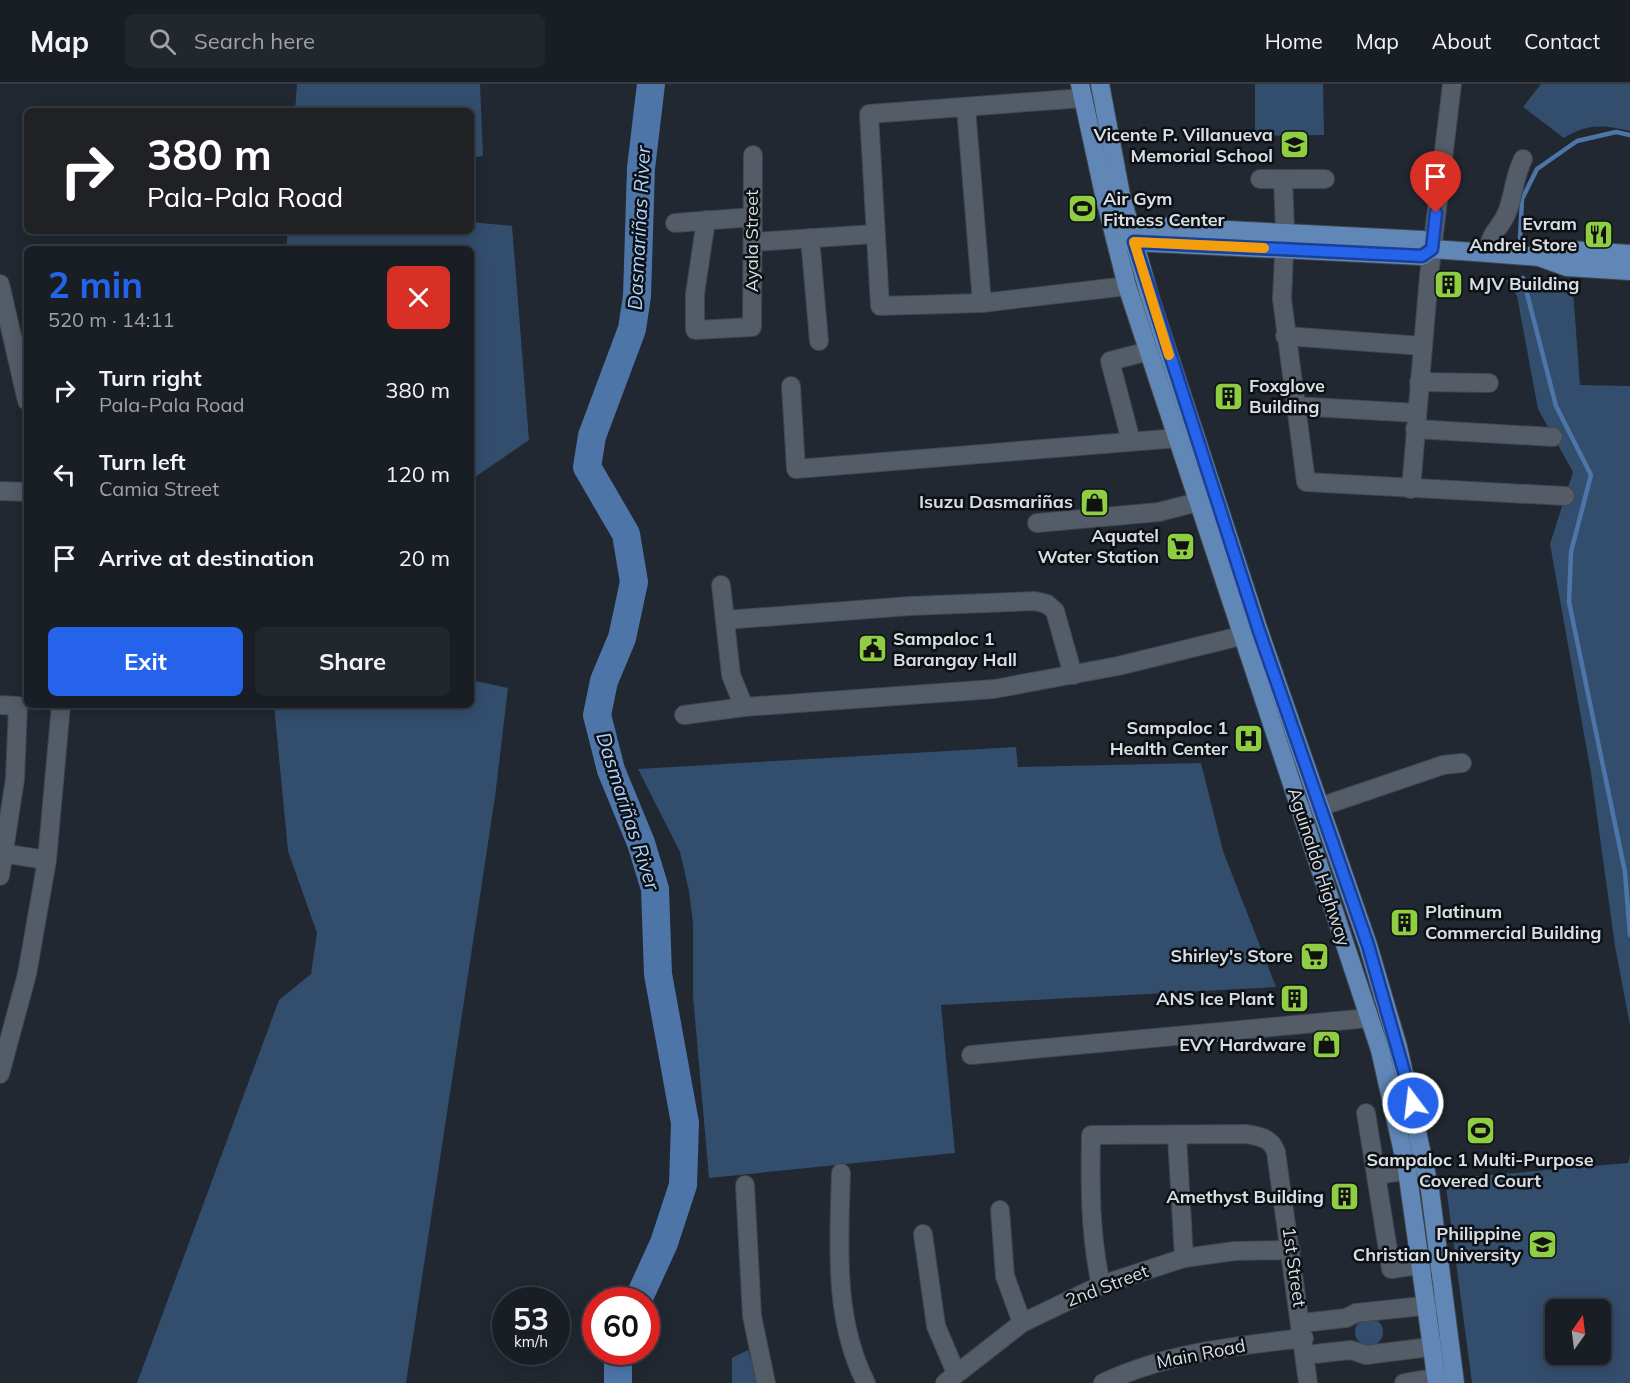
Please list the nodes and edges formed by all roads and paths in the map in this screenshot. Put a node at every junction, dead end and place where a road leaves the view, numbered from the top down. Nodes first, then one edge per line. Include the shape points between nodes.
1 (1100, 84) edge
2 (1452, 84) edge
3 (1082, 91) edge
4 (966, 108) junction
5 (753, 155) dead end
6 (1523, 159) dead end
7 (1260, 179) dead end
8 (1283, 179) junction
9 (1325, 179) dead end
10 (752, 217) junction
11 (706, 220) junction
12 (675, 223) dead end
13 (876, 234) junction
14 (1132, 234) junction
15 (1114, 235) junction
16 (810, 238) junction
17 (1285, 240) junction
18 (753, 242) junction
19 (1432, 249) junction
20 (1493, 253) junction
21 (1630, 254) edge
22 (1539, 257) junction
23 (1630, 271) edge
24 (0, 284) edge
25 (1127, 286) junction
26 (982, 303) junction
27 (1285, 336) junction
28 (819, 341) dead end
29 (1423, 346) junction
30 (1149, 351) junction
31 (1419, 382) junction
32 (1489, 383) dead end
33 (791, 386) dead end
34 (24, 388) edge
35 (1294, 406) junction
36 (1416, 421) junction
37 (1553, 437) dead end
38 (1178, 438) junction
39 (1131, 441) junction
40 (1411, 489) junction
41 (0, 491) edge
42 (24, 492) edge
43 (1565, 496) dead end
44 (1208, 500) junction
45 (1037, 523) dead end
46 (721, 585) dead end
47 (725, 620) junction
48 (1251, 633) junction
49 (1073, 675) junction
50 (0, 705) edge
51 (744, 707) junction
52 (61, 708) edge
53 (684, 715) dead end
54 (1462, 763) dead end
55 (8, 778) edge
56 (1320, 806) junction
57 (1302, 813) junction
58 (2, 854) edge
59 (47, 860) junction
60 (0, 876) edge
61 (1369, 1018) junction
62 (1398, 1047) junction
63 (1380, 1050) junction
64 (971, 1055) dead end
65 (0, 1074) edge
66 (1366, 1113) dead end
67 (1177, 1136) junction
68 (1426, 1168) junction
69 (1407, 1170) junction
70 (841, 1173) dead end
71 (1376, 1175) junction
72 (745, 1185) dead end
73 (1000, 1210) dead end
74 (923, 1234) dead end
75 (1292, 1250) junction
76 (1184, 1258) junction
77 (1440, 1262) junction
78 (1422, 1264) junction
79 (1101, 1285) junction
80 (1446, 1304) junction
81 (1428, 1306) junction
82 (1346, 1318) junction
83 (1022, 1323) junction
84 (1304, 1339) junction
85 (1451, 1345) junction
86 (1433, 1347) junction
87 (1351, 1350) junction
88 (950, 1378) edge
89 (1446, 1379) edge
90 (766, 1383) edge
91 (866, 1383) edge
92 (1102, 1383) edge
93 (1308, 1383) edge
94 (1404, 1383) edge

1 - 14 main road, Aguinaldo Highway
2 - 19 street
3 - 4 street
3 - 15 main road, Aguinaldo Highway
4 - 13 street via 868,114
4 - 26 street
5 - 10 street, Ayala Street
6 - 20 street via 1514,178 1508,211 1490,235
7 - 8 street
8 - 9 street
8 - 17 street
10 - 11 street
10 - 18 street, Ayala Street
11 - 12 street
11 - 18 street, Ayala Street via 695,294 695,330 752,327
13 - 16 street
13 - 26 street via 880,306
14 - 15 main road
14 - 17 main road
14 - 44 main road, Aguinaldo Highway
15 - 25 main road, Aguinaldo Highway
16 - 18 street
16 - 28 street
17 - 19 main road via 1423,240
17 - 27 street
19 - 20 main road
19 - 29 street
20 - 22 main road
21 - 22 main road via 1570,250
22 - 23 main road via 1567,267
24 - 34 street
25 - 26 street
25 - 30 main road, Aguinaldo Highway
27 - 29 street
27 - 35 street
29 - 31 street
30 - 38 main road, Aguinaldo Highway
30 - 39 street via 1110,361
31 - 32 street
31 - 36 street
33 - 39 street via 796,469
35 - 36 street
35 - 40 street via 1306,482
36 - 37 street
36 - 40 street
38 - 39 street
38 - 44 main road, Aguinaldo Highway
40 - 43 street
41 - 42 street
44 - 45 street via 1159,512
44 - 48 main road, Aguinaldo Highway
46 - 47 street
47 - 49 street via 1035,601 1047,603 1055,611
47 - 51 street via 731,675
48 - 49 street
48 - 56 main road, Aguinaldo Highway
48 - 57 main road, Aguinaldo Highway
49 - 51 street via 994,689
50 - 55 street via 18,706
51 - 53 street
52 - 59 street
54 - 56 street via 1443,765
55 - 58 street
56 - 57 street
56 - 62 main road, Aguinaldo Highway
57 - 61 main road, Aguinaldo Highway
58 - 59 street
58 - 60 street
59 - 65 street via 27,974
61 - 63 main road, Aguinaldo Highway
61 - 64 street
62 - 63 main road
62 - 68 main road, Aguinaldo Highway
63 - 69 main road, Aguinaldo Highway
66 - 71 street
67 - 75 street, 1st Street via 1247,1134 1273,1143
67 - 76 street
67 - 79 street via 1091,1136 1092,1236
68 - 69 street
68 - 77 main road, Aguinaldo Highway
69 - 71 street
69 - 78 main road, Aguinaldo Highway
70 - 91 street via 841,1287 852,1345
71 - 78 street via 1391,1269
72 - 90 street via 752,1316
73 - 83 street via 1005,1276
74 - 88 street via 936,1326
75 - 76 street, 2nd Street via 1235,1251
75 - 84 street, 1st Street
76 - 79 street, 2nd Street
77 - 78 street
77 - 80 main road, Aguinaldo Highway
78 - 81 main road, Aguinaldo Highway
79 - 83 street, 2nd Street
80 - 81 street, Main Road
80 - 85 main road, Aguinaldo Highway
81 - 82 street, Main Road via 1356,1313
81 - 86 main road, Aguinaldo Highway
82 - 84 street, Main Road
82 - 87 street
83 - 88 street, 2nd Street
84 - 87 street, Main Road
84 - 92 street, Main Road via 1190,1353 1136,1368
84 - 93 street, 1st Street
85 - 86 street, Main Road
85 - 89 main road, Aguinaldo Highway
86 - 87 street, Main Road via 1366,1355
86 - 89 main road, Aguinaldo Highway
89 - 94 street

